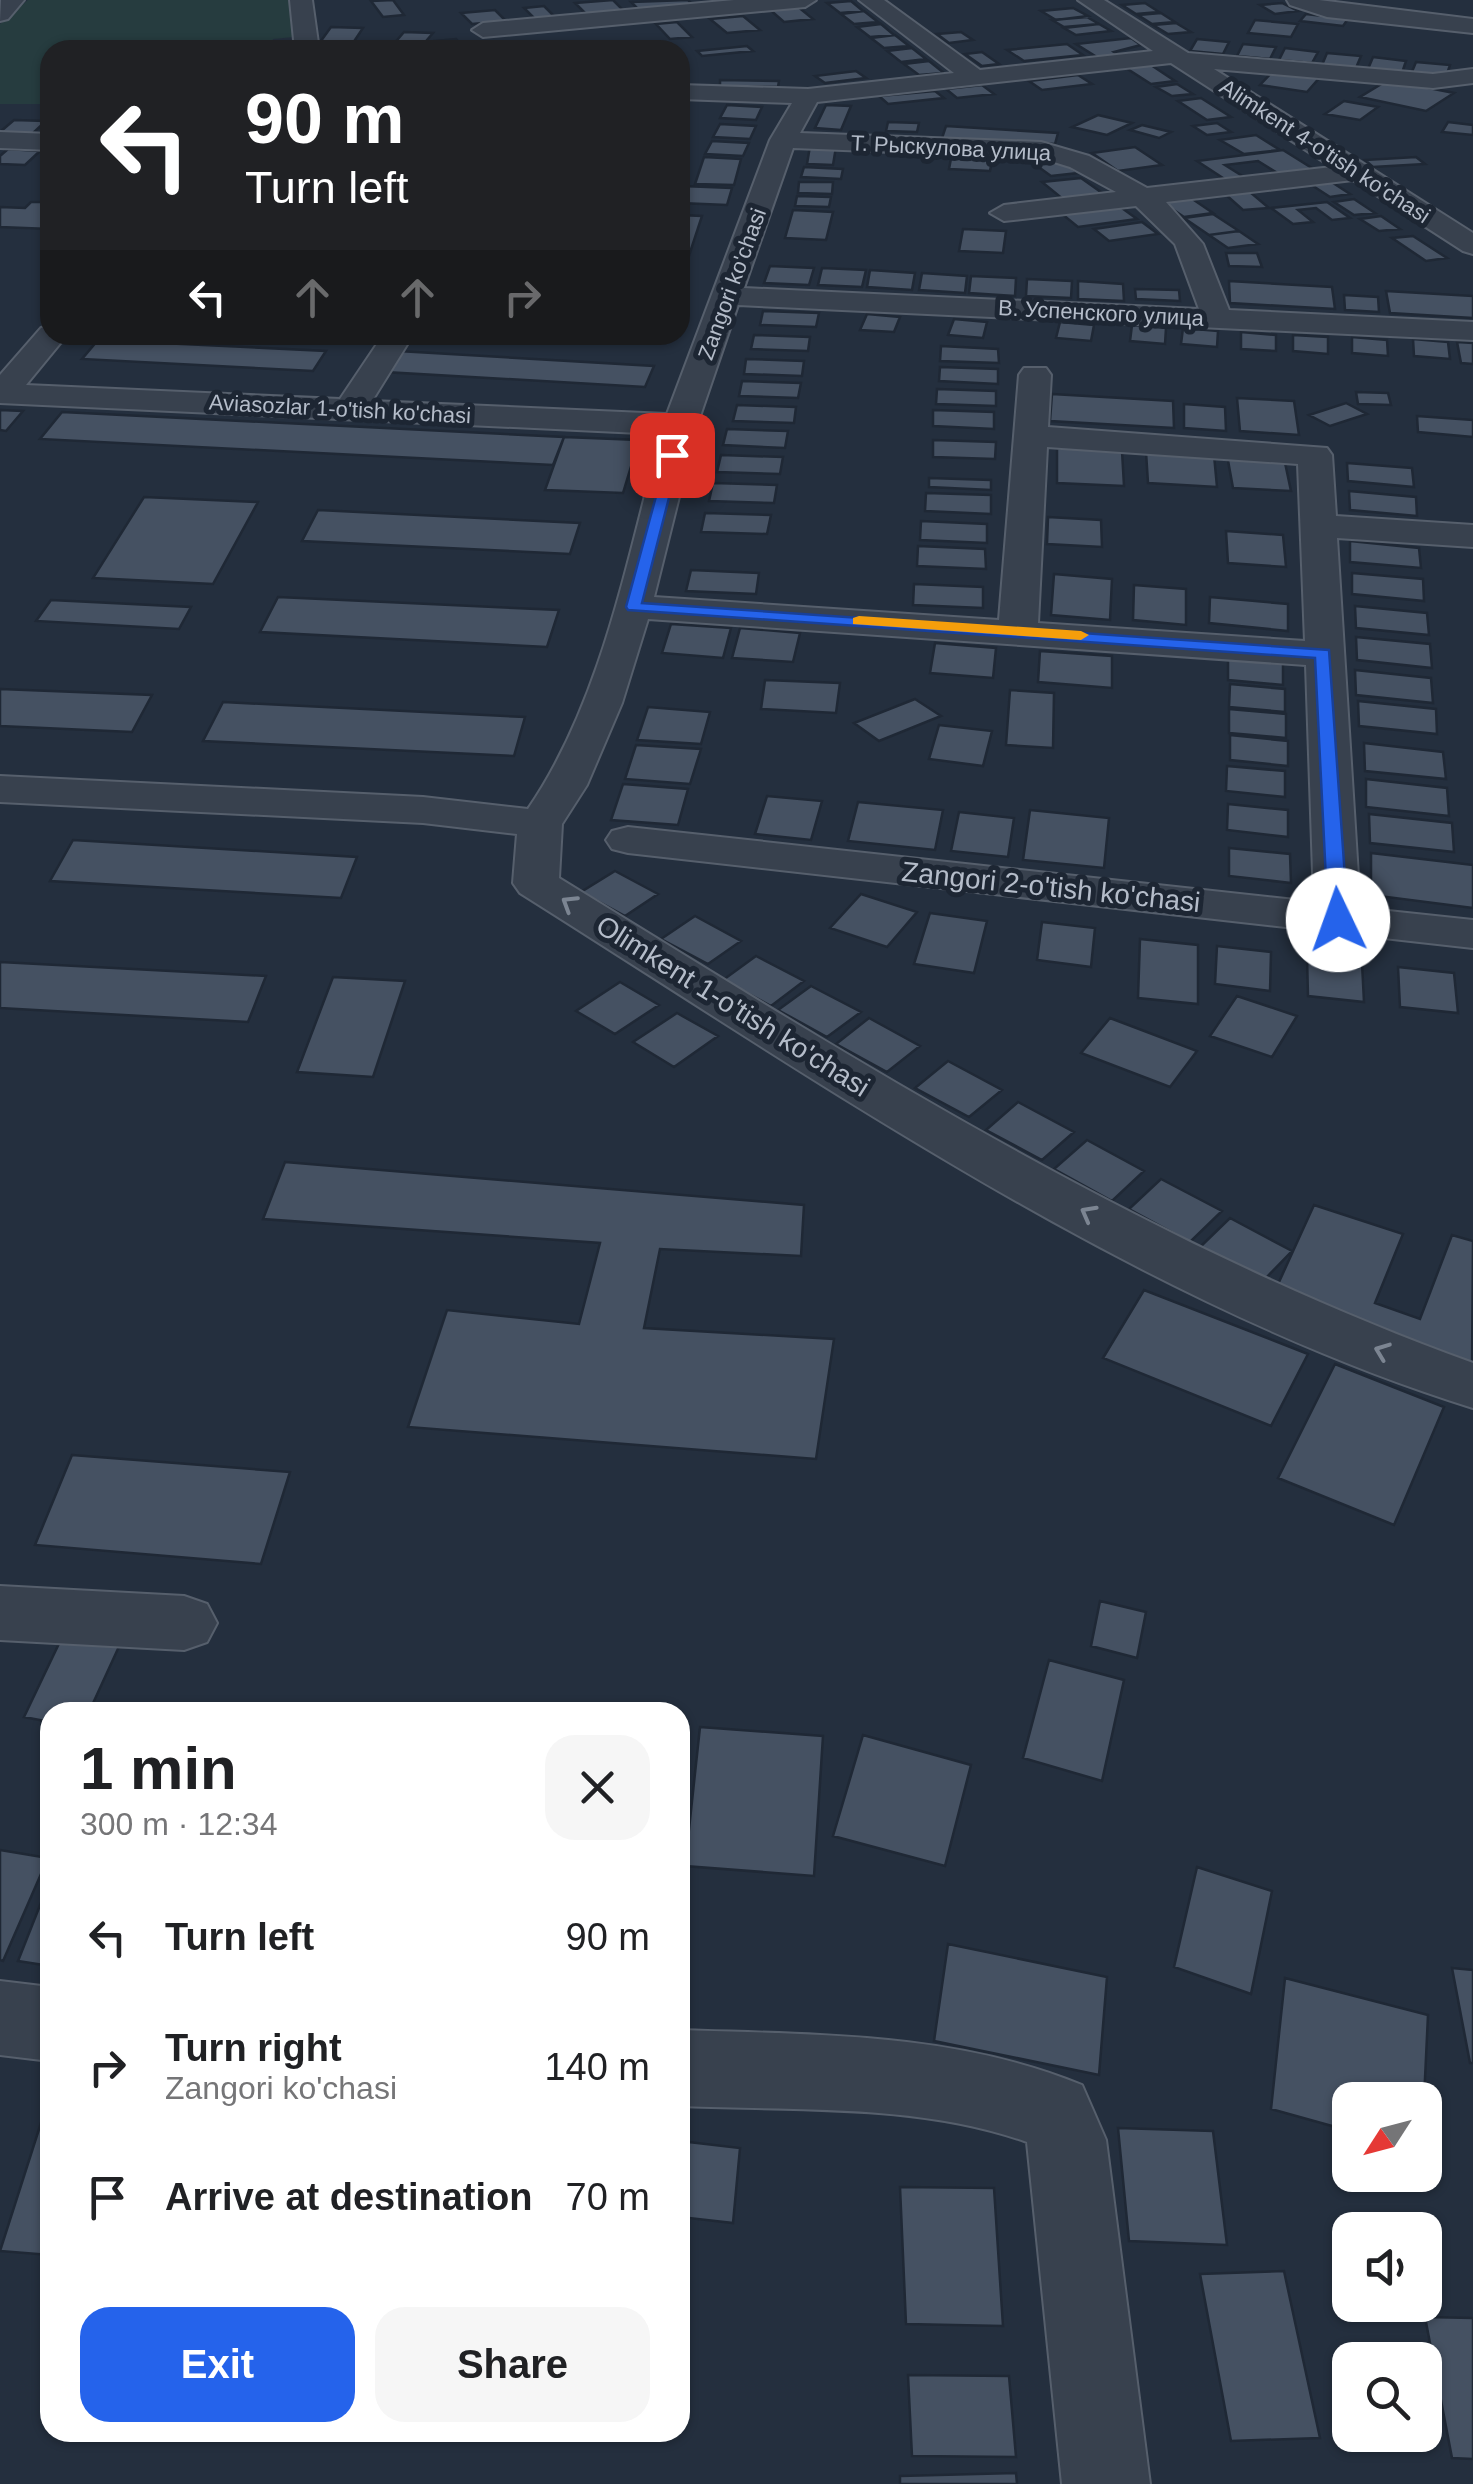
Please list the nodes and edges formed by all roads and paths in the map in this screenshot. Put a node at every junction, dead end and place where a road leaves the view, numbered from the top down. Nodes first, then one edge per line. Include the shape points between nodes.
1 (13, 0) edge
2 (300, 0) edge
3 (555, 0) edge
4 (805, 0) edge
5 (870, 0) edge
6 (1089, 0) edge
7 (1298, 0) edge
8 (0, 14) edge
9 (575, 22) junction
10 (1473, 26) edge
11 (484, 30) dead end
12 (306, 40) edge
13 (1180, 58) junction
14 (1473, 76) edge
15 (974, 77) junction
16 (690, 92) edge
17 (808, 96) junction
18 (0, 140) edge
19 (783, 140) junction
20 (40, 142) edge
21 (1356, 172) junction
22 (1142, 196) junction
23 (1004, 213) dead end
24 (1473, 245) edge
25 (729, 296) junction
26 (1217, 318) junction
27 (1473, 331) edge
28 (43, 345) edge
29 (392, 345) edge
30 (1035, 375) dead end
31 (1, 392) edge
32 (350, 409) junction
33 (680, 425) junction
34 (1031, 436) junction
35 (1320, 526) junction
36 (1473, 536) edge
37 (634, 607) junction
38 (1018, 631) junction
39 (1323, 654) junction
40 (0, 790) edge
41 (540, 824) junction
42 (628, 840) dead end
43 (1338, 920) junction
44 (1473, 934) edge
45 (1473, 1386) edge
46 (0, 1613) edge
47 (184, 1623) dead end
48 (0, 2018) edge
49 (40, 2023) edge
50 (690, 2068) edge
51 (1106, 2484) edge

1 - 8 street
2 - 12 street
3 - 9 street
4 - 9 street
5 - 15 street
6 - 13 street, Alimkent 4-o'tish ko'chasi
7 - 10 street via 1327,10
9 - 11 street
13 - 14 street via 1433,80
13 - 15 street
13 - 21 street, Alimkent 4-o'tish ko'chasi
15 - 17 street
16 - 17 street
17 - 19 street, Zangori ko'chasi
18 - 20 street
19 - 22 street, Т. Рыскулова улица via 1061,152
19 - 25 street, Zangori ko'chasi
21 - 22 street
21 - 24 street, Alimkent 4-o'tish ko'chasi
22 - 23 street
22 - 26 street, Т. Рыскулова улица via 1188,242
25 - 26 street, В. Успенского улица
25 - 33 street, Zangori ko'chasi
26 - 27 street, В. Успенского улица
28 - 31 street
29 - 32 street
30 - 34 street
31 - 32 street, Aviasozlar 1-o'tish ko'chasi
32 - 33 street, Aviasozlar 1-o'tish ko'chasi
33 - 37 street, Zangori ko'chasi
34 - 35 street via 1315,455
34 - 38 street
35 - 36 street
35 - 39 street
37 - 38 street
37 - 41 street, Zangori ko'chasi via 602,703 566,785
38 - 39 street
39 - 43 street
40 - 41 street via 424,810
45 -> 41 street, Olimkent 1-o'tish ko'chasi via 1319,1328 1131,1236 888,1104 536,883
42 - 43 street, Zangori 2-o'tish ko'chasi
43 - 44 street, Zangori 2-o'tish ko'chasi
46 - 47 street
48 - 49 street
50 - 51 street via 891,2078 1014,2096 1054,2113 1067,2140 1074,2186

